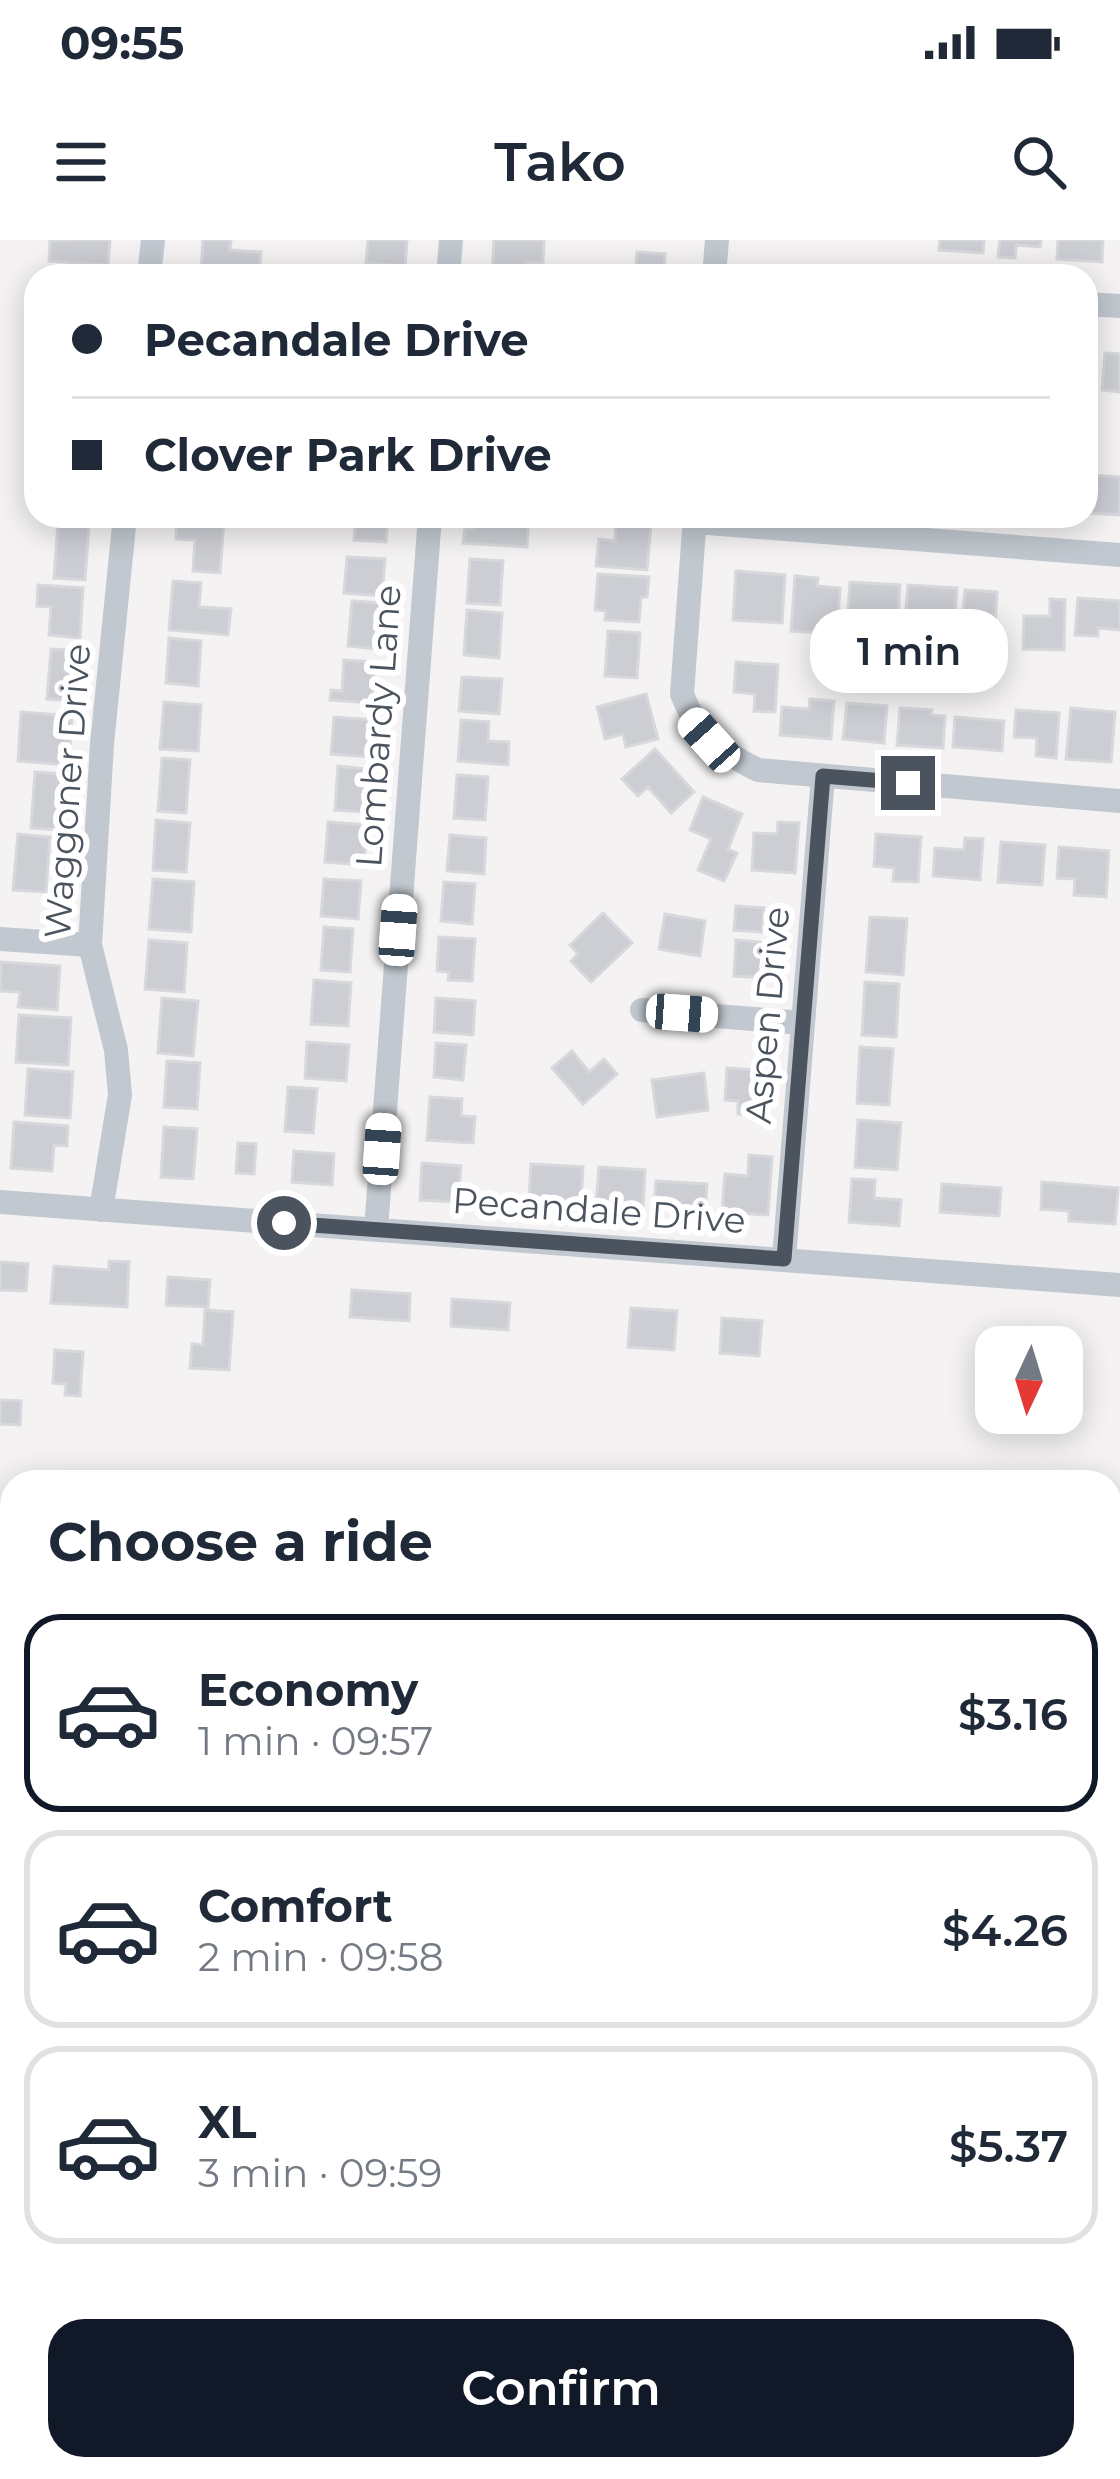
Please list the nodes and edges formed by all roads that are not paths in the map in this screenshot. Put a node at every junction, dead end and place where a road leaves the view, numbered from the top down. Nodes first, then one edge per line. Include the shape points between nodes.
1 (123, 528) edge
2 (429, 528) edge
3 (694, 528) edge
4 (801, 528) edge
5 (1120, 555) edge
6 (823, 776) junction
7 (1120, 801) edge
8 (0, 939) edge
9 (90, 945) junction
10 (642, 1010) dead end
11 (803, 1022) junction
12 (0, 1202) edge
13 (101, 1210) junction
14 (376, 1229) junction
15 (784, 1259) junction
16 (1120, 1285) edge

1 - 9 street, Waggoner Drive
2 - 14 street, Lombardy Lane
3 - 6 street via 682,694 692,720 728,756 758,770
4 - 5 street
6 - 7 street
6 - 11 street, Aspen Drive
8 - 9 street
9 - 13 street, Waggoner Drive via 120,1095
10 - 11 street
11 - 15 street, Aspen Drive
12 - 13 street, Pecandale Drive
13 - 14 street, Pecandale Drive
14 - 15 street, Pecandale Drive
15 - 16 street, Pecandale Drive

